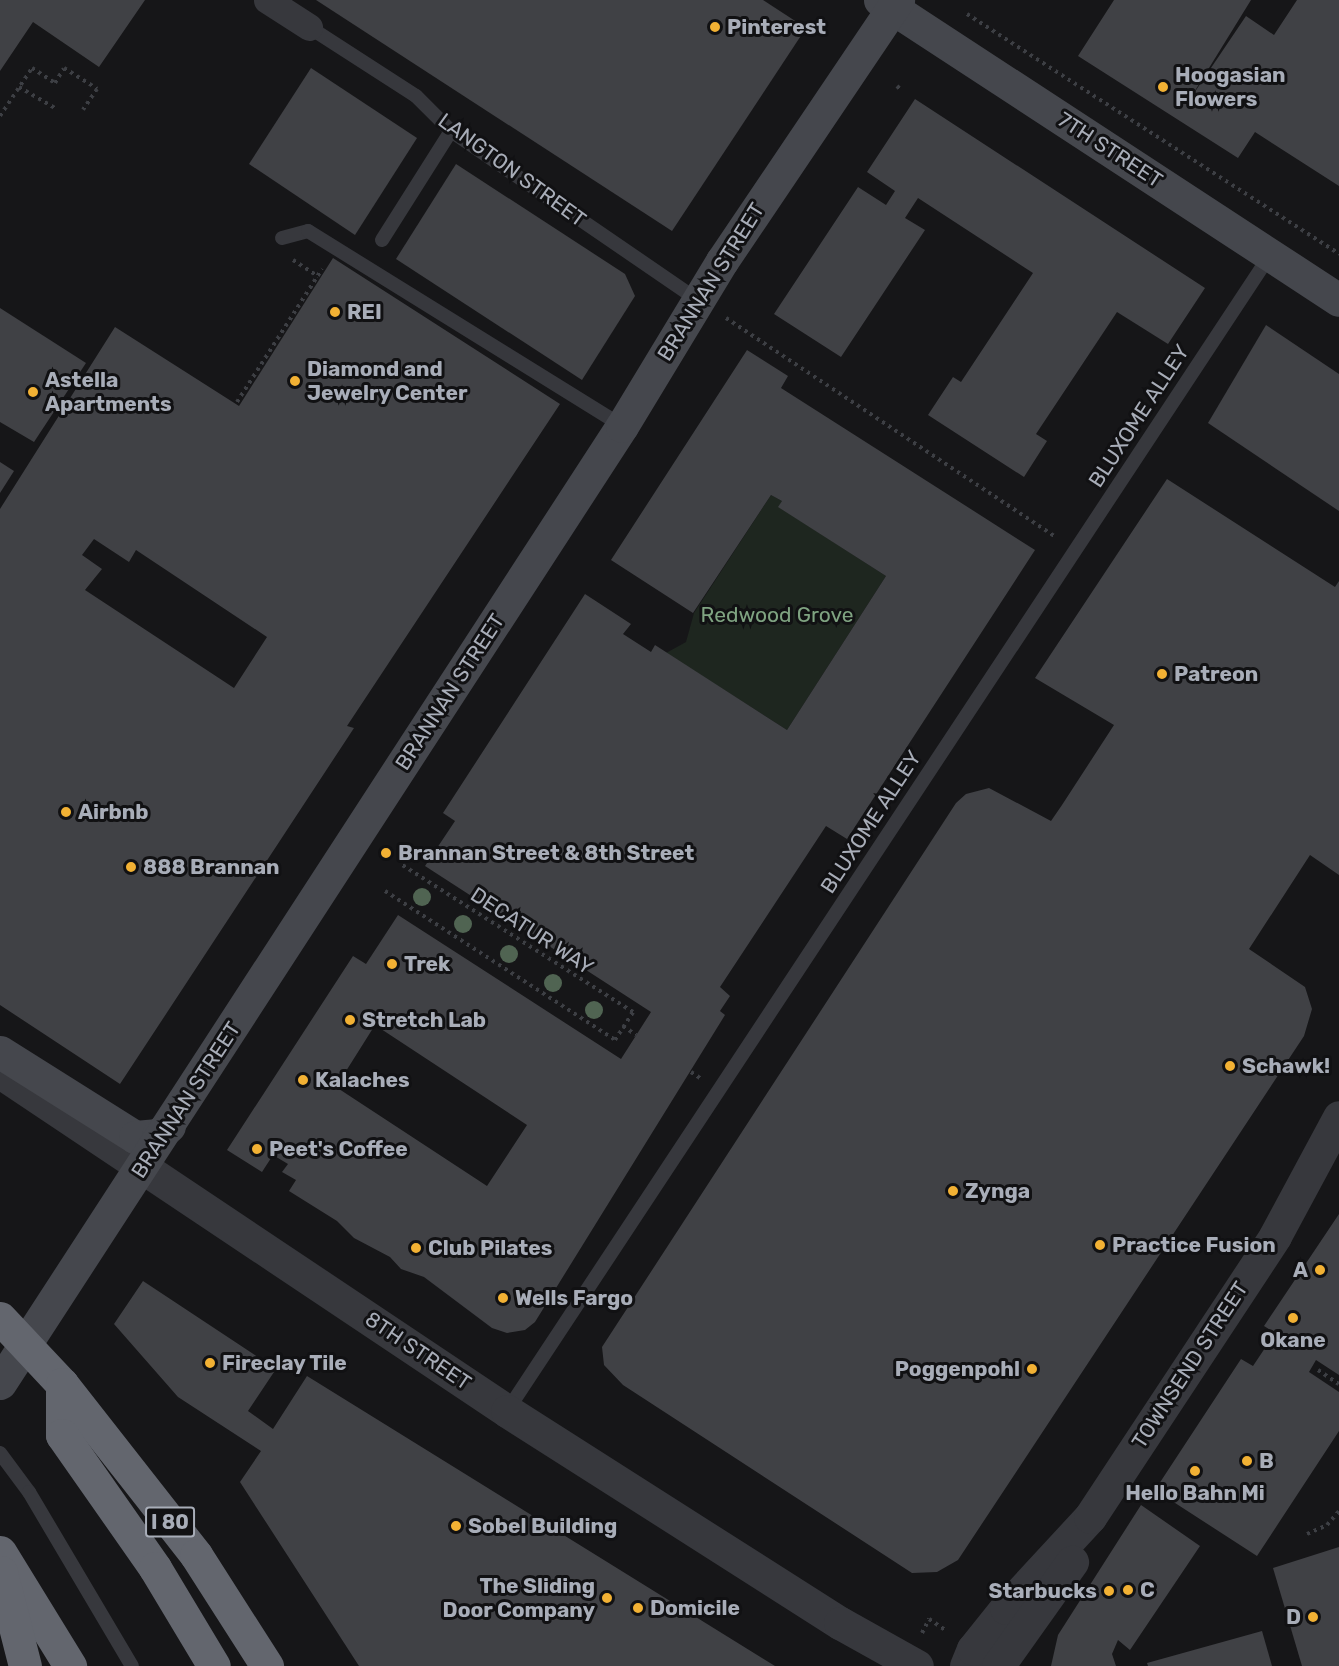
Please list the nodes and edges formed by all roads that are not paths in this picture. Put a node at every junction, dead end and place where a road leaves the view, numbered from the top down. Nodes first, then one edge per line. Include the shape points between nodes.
1 (267, 0) edge
2 (890, 3) edge
3 (309, 27) joint
4 (451, 132) junction
5 (282, 238) dead end
6 (382, 240) dead end
7 (1270, 255) junction
8 (698, 300) junction
9 (1339, 300) edge
10 (622, 426) junction
11 (0, 1052) edge
12 (0, 1072) edge
13 (1339, 1117) edge
14 (169, 1126) junction
15 (142, 1167) junction
16 (0, 1318) edge
17 (0, 1383) edge
18 (62, 1384) junction
19 (507, 1411) junction
20 (0, 1454) edge
21 (0, 1552) edge
22 (0, 1567) edge
23 (840, 1623) junction
24 (914, 1653) edge
25 (973, 1654) edge
26 (25, 1666) edge
27 (70, 1666) edge
28 (132, 1666) edge
29 (214, 1666) edge
30 (267, 1666) edge
31 (869, 1666) edge

1 - 3 street, LANGTON STREET
2 - 7 main road, 7TH STREET
2 - 8 main road, BRANNAN STREET
3 - 4 lane, LANGTON STREET via 416,96
4 - 6 lane
4 - 8 lane, LANGTON STREET
5 - 10 lane via 308,231
7 - 9 main road, 7TH STREET
7 - 19 lane, BLUXOME ALLEY
8 - 10 main road, BRANNAN STREET
10 - 14 main road, BRANNAN STREET
11 - 14 main road via 135,1137 158,1135
12 - 15 street, 8TH STREET
13 - 25 street, TOWNSEND STREET via 1275,1236 1090,1517 1082,1547
14 - 15 main road, BRANNAN STREET
15 - 17 main road, BRANNAN STREET
15 - 19 street, 8TH STREET
16 - 18 highway, I 80
18 - 29 highway via 62,1435 155,1568
18 - 30 highway, I 80 via 195,1555
19 - 23 street, 8TH STREET
20 - 28 lane via 29,1492
21 - 27 highway
22 - 26 highway
23 - 24 street, 8TH STREET
23 - 31 street, 8TH STREET
24 - 25 street via 946,1658

